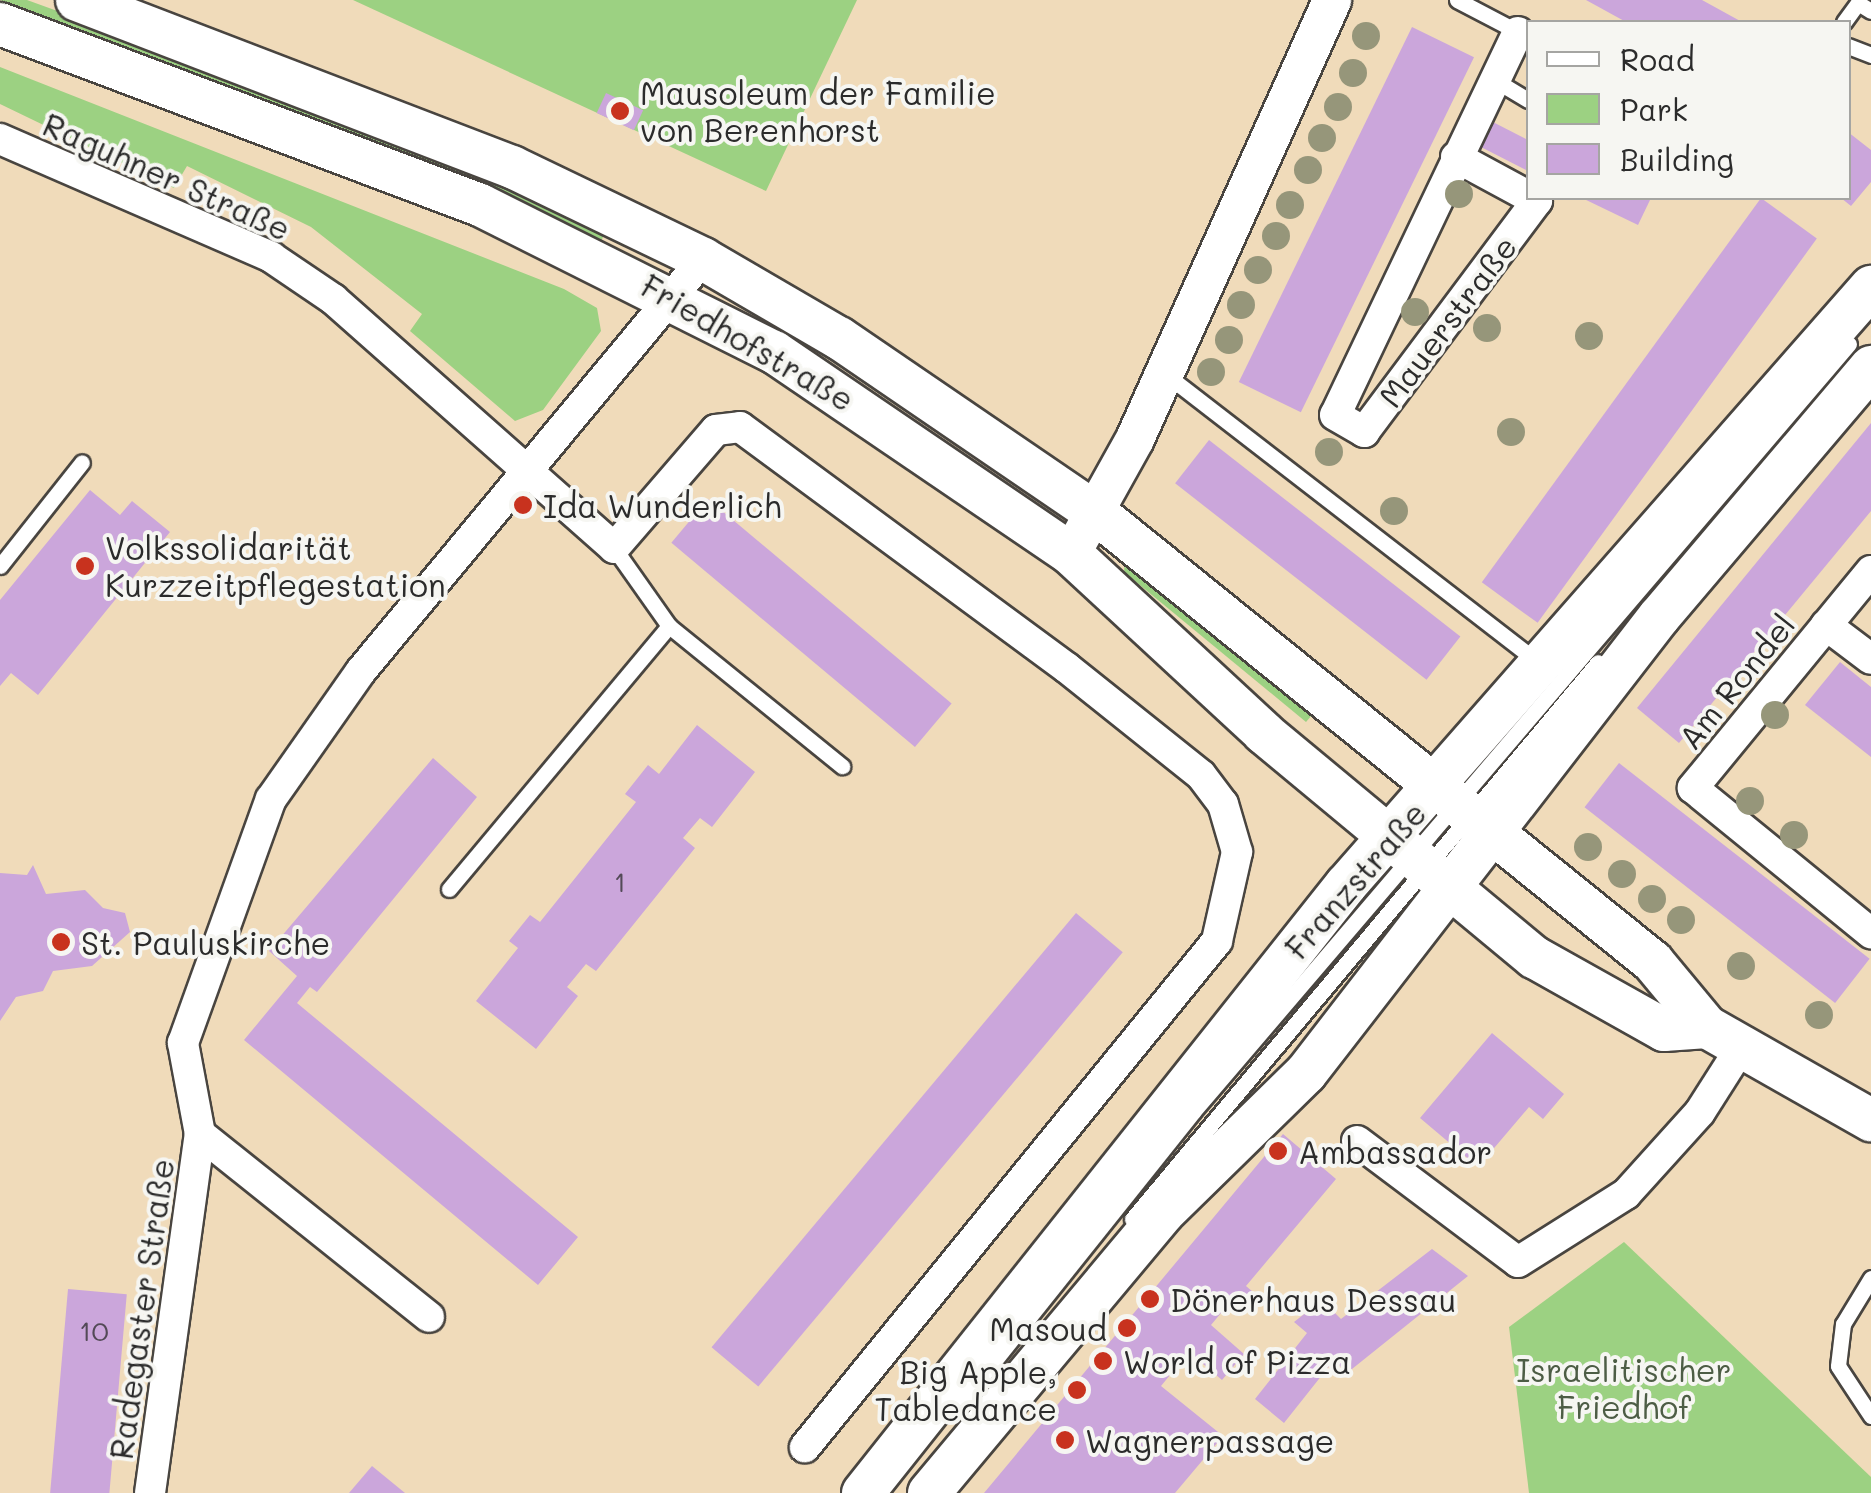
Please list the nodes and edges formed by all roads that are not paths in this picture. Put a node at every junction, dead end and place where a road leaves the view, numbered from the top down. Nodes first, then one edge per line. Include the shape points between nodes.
1 (76, 0) edge
2 (1332, 0) edge
3 (1457, 0) edge
4 (1871, 12) edge
5 (1845, 20) edge
6 (0, 24) edge
7 (1523, 35) edge
8 (1493, 79) junction
9 (1526, 99) edge
10 (0, 140) edge
11 (1456, 157) junction
12 (1526, 195) edge
13 (1535, 200) edge
14 (703, 258) junction
15 (1871, 287) edge
16 (673, 297) junction
17 (1871, 318) edge
18 (1871, 342) edge
19 (1871, 367) edge
20 (1164, 373) junction
21 (82, 462) dead end
22 (533, 473) junction
23 (1096, 513) junction
24 (614, 548) junction
25 (1071, 554) junction
26 (0, 566) edge
27 (1871, 570) edge
28 (1826, 625) junction
29 (669, 626) junction
30 (1871, 660) edge
31 (1540, 664) junction
32 (842, 766) dead end
33 (1462, 812) junction
34 (1418, 862) junction
35 (449, 890) dead end
36 (1871, 933) edge
37 (1724, 1037) junction
38 (1871, 1120) edge
39 (200, 1134) junction
40 (1357, 1141) dead end
41 (1871, 1278) edge
42 (429, 1317) dead end
43 (1871, 1416) edge
44 (806, 1447) dead end
45 (150, 1493) edge
46 (863, 1493) edge
47 (886, 1493) edge
48 (908, 1493) edge
49 (930, 1493) edge

1 - 14 main road, Friedhofstraße via 413,124
2 - 20 street
3 - 7 lane
4 - 5 lane via 1858,3
6 - 16 main road, Friedhofstraße via 399,171
7 - 8 street, Mauerstraße
8 - 9 lane
8 - 11 street, Mauerstraße
10 - 22 street, Raguhner Straße via 271,257 334,298
11 - 12 street, Mauerstraße
11 - 13 street, Mauerstraße via 1335,415 1364,432
14 - 16 street, Radegaster Straße
14 - 23 main road, Friedhofstraße via 912,384
15 - 31 main road, Franzstraße
16 - 22 street, Radegaster Straße
16 - 25 main road, Friedhofstraße via 875,415
17 - 33 lane
18 - 33 lane
19 - 33 main road, Franzstraße via 1659,618
20 - 23 street
20 - 31 lane
21 - 26 lane
22 - 24 street
22 - 39 street, Radegaster Straße via 361,671 271,799 182,1043
23 - 25 street
23 - 33 main road, Friedhofstraße
24 - 29 lane
24 - 44 street via 716,430 740,427 1201,775 1223,804 1237,852 1217,942
25 - 34 main road, Friedhofstraße
27 - 28 street, Am Rondel
28 - 30 street, Am Rondel
28 - 36 street, Am Rondel via 1693,788
29 - 32 lane
29 - 35 lane
31 - 33 main road, Franzstraße
33 - 34 main road, Franzstraße
33 - 34 main road, Franzstraße
33 - 37 main road, Friedhofstraße via 1653,962
34 - 37 main road, Friedhofstraße via 1581,986 1664,1030
34 - 46 main road, Franzstraße
34 - 47 lane
34 - 48 lane
34 - 49 main road, Franzstraße via 1306,1073 1163,1212
37 - 38 main road
37 - 40 street via 1700,1112 1626,1194 1518,1262
39 - 42 street, Radegaster Straße
39 - 45 street, Radegaster Straße
41 - 43 lane via 1843,1324 1838,1366

